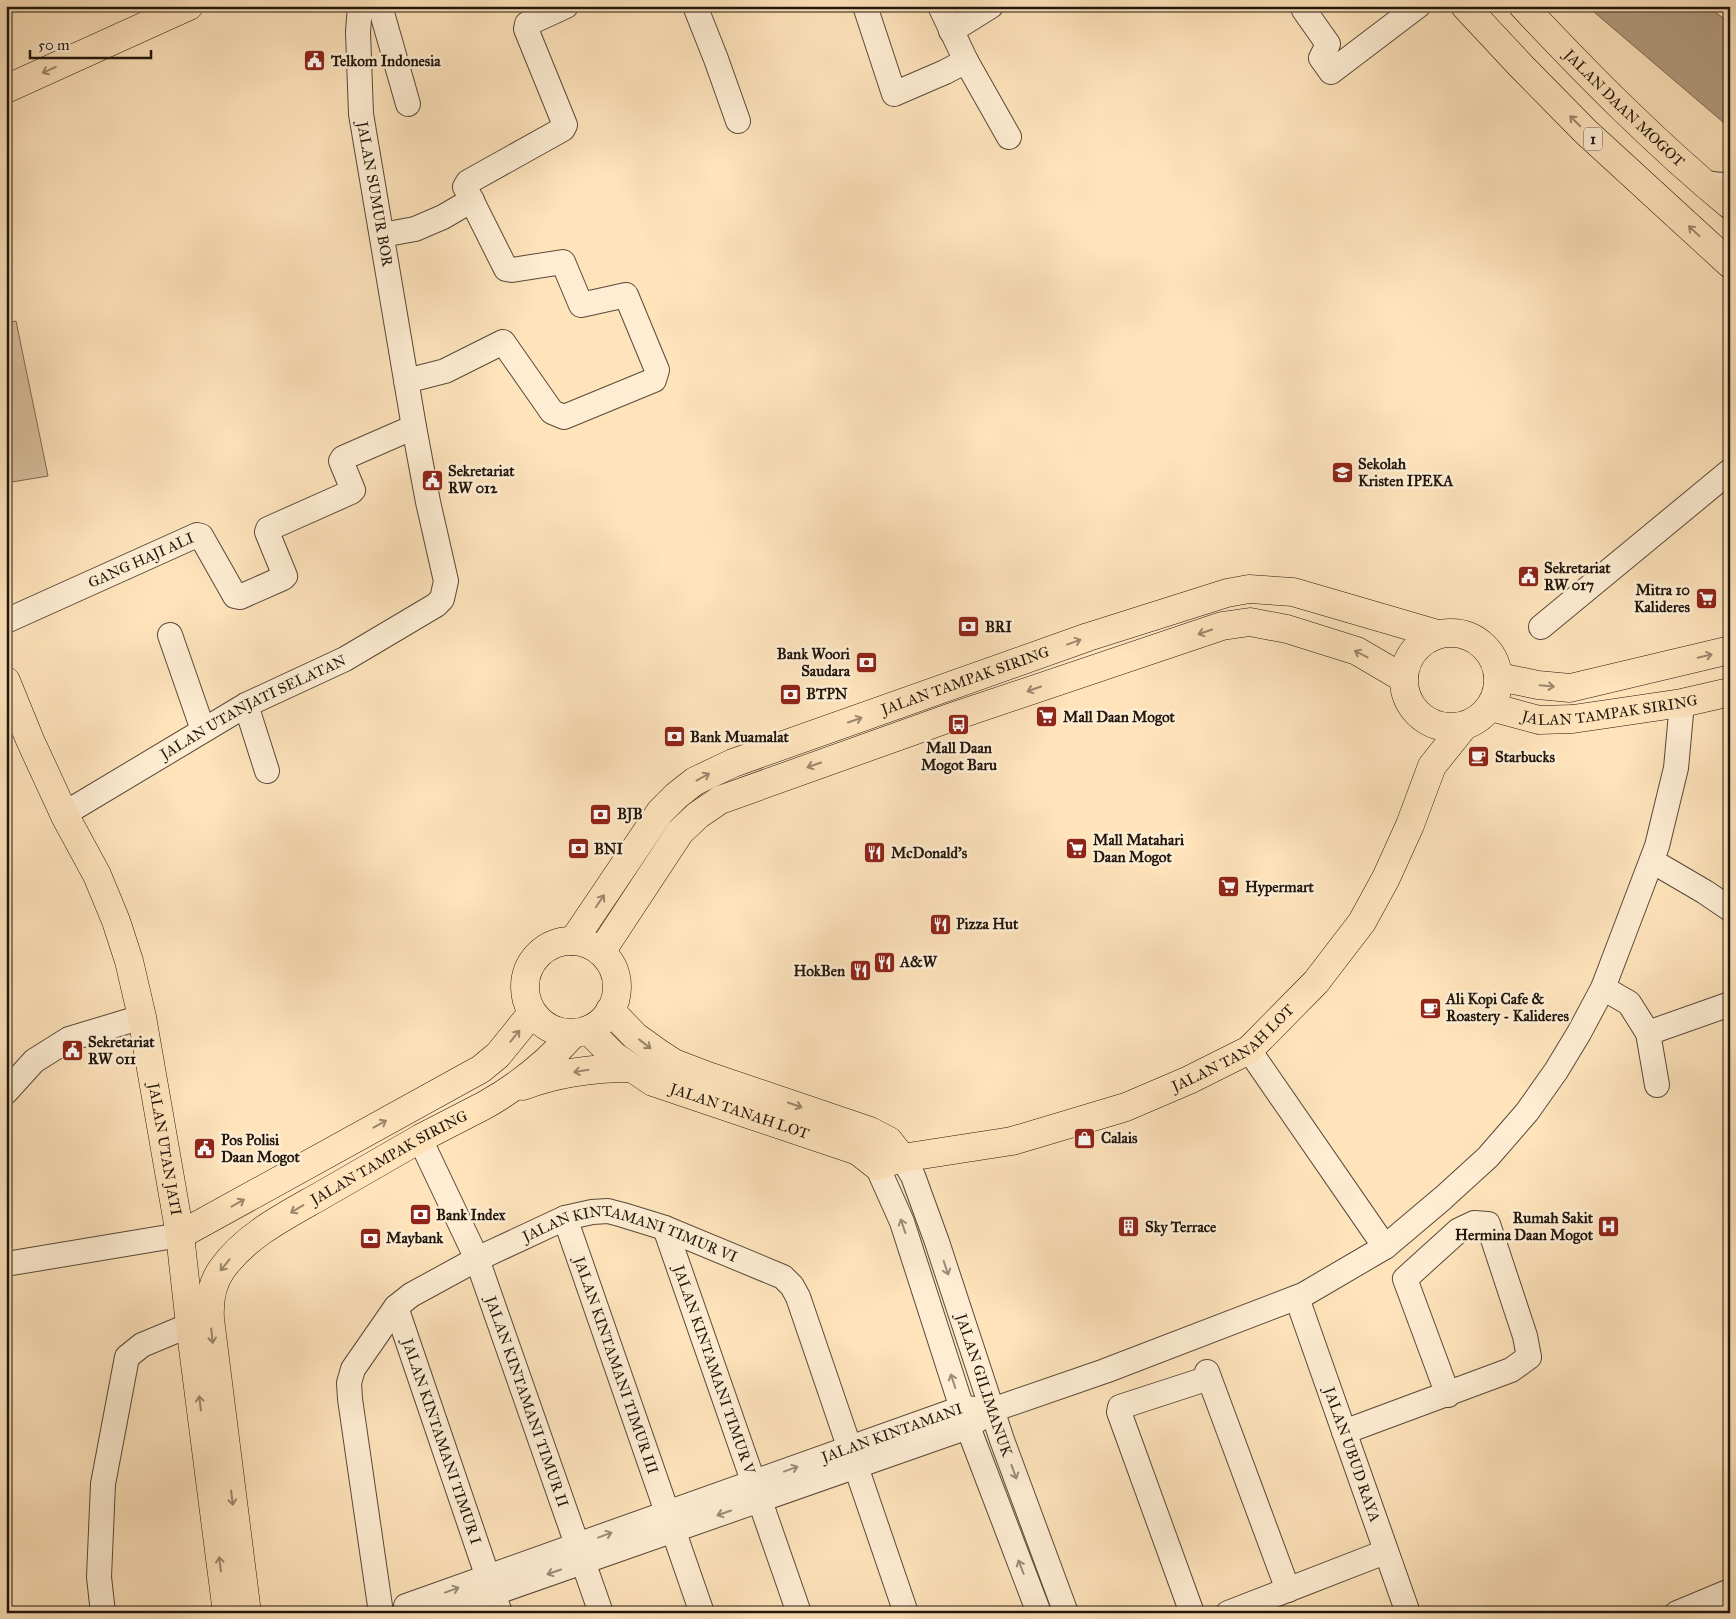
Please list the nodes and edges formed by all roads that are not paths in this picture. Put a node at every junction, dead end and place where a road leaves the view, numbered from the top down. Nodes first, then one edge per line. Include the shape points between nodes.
1 (360, 6) edge
2 (380, 6) edge
3 (566, 6) edge
4 (695, 6) edge
5 (865, 6) edge
6 (940, 6) edge
7 (991, 6) edge
8 (1306, 6) edge
9 (1418, 6) edge
10 (1465, 6) edge
11 (1523, 6) edge
12 (179, 8) edge
13 (951, 31) junction
14 (966, 61) junction
15 (6, 89) edge
16 (408, 104) dead end
17 (738, 121) dead end
18 (1009, 137) dead end
19 (1702, 182) junction
20 (1730, 184) edge
21 (472, 200) junction
22 (1730, 205) edge
23 (382, 235) junction
24 (1730, 264) edge
25 (406, 381) junction
26 (414, 427) junction
27 (1730, 471) edge
28 (442, 600) joint
29 (6, 621) edge
30 (1541, 627) dead end
31 (1437, 634) junction
32 (170, 635) dead end
33 (1730, 650) edge
34 (1499, 677) junction
35 (1403, 678) junction
36 (6, 681) edge
37 (1730, 692) edge
38 (1682, 703) junction
39 (246, 705) junction
40 (1490, 707) junction
41 (1429, 723) junction
42 (1464, 726) junction
43 (203, 730) junction
44 (1432, 766) junction
45 (267, 771) dead end
46 (65, 816) junction
47 (1652, 862) junction
48 (1730, 909) edge
49 (573, 941) junction
50 (601, 952) junction
51 (1603, 988) junction
52 (1730, 1004) edge
53 (610, 1010) junction
54 (532, 1013) junction
55 (142, 1017) junction
56 (581, 1032) junction
57 (1648, 1033) junction
58 (1248, 1050) junction
59 (630, 1068) junction
60 (1658, 1085) dead end
61 (6, 1092) edge
62 (487, 1104) junction
63 (420, 1139) junction
64 (890, 1162) junction
65 (175, 1203) junction
66 (564, 1218) junction
67 (208, 1220) junction
68 (665, 1228) junction
69 (180, 1235) junction
70 (1385, 1247) junction
71 (477, 1259) junction
72 (6, 1264) edge
73 (1290, 1301) junction
74 (396, 1306) junction
75 (190, 1325) junction
76 (1448, 1395) junction
77 (992, 1410) junction
78 (965, 1418) junction
79 (1344, 1432) junction
80 (853, 1457) junction
81 (756, 1491) junction
82 (670, 1522) junction
83 (580, 1553) junction
84 (1378, 1555) junction
85 (376, 1577) junction
86 (1288, 1590) junction
87 (494, 1594) edge
88 (1728, 1597) edge
89 (407, 1610) edge
90 (103, 1613) edge
91 (226, 1613) edge
92 (247, 1613) edge
93 (381, 1613) edge
94 (437, 1613) edge
95 (601, 1613) edge
96 (702, 1613) edge
97 (799, 1613) edge
98 (906, 1613) edge
99 (1038, 1613) edge
100 (1066, 1613) edge
101 (1192, 1613) edge
102 (1228, 1613) edge
103 (1391, 1613) edge
104 (1408, 1613) edge
105 (1677, 1613) edge

1 - 23 street, JALAN SUMUR BOR via 362,114
2 - 16 street
3 - 21 street via 527,24 526,30 565,125 468,182 465,186
4 - 17 street
5 - 14 street via 894,94
6 - 13 street
7 - 13 street
8 - 9 street via 1304,10 1328,44 1321,58 1331,72
24 -> 10 main road, 1 via 1586,132
11 - 19 main road, JALAN DAAN MOGOT via 1579,66
12 -> 15 main road
13 - 14 street
14 - 18 street
19 - 20 street
19 - 22 main road, JALAN DAAN MOGOT
21 - 23 street via 443,217
21 - 25 street via 506,269 563,262 581,306 626,295 657,370 654,380 564,417 552,412 503,342 445,371
23 - 25 street, JALAN SUMUR BOR
25 - 26 street, JALAN SUMUR BOR
26 - 28 street, JALAN SUMUR BOR via 446,581
26 - 29 street, GANG HAJI ALI via 343,458 341,461 353,490 351,492 268,528 266,532 286,576 283,578 240,597 235,596 201,536 197,535
27 - 30 street
28 - 39 street, JALAN UTANJATI SELATAN via 345,659
31 - 34 main road via 1454,632 1471,636 1495,661
31 - 35 main road via 1424,640 1413,651
49 -> 31 main road, JALAN TAMPAK SIRING via 660,812 683,790 705,776 1088,637 1227,593 1250,589 1293,592
32 - 43 street
34 -> 33 main road, JALAN TAMPAK SIRING via 1570,688
34 - 40 main road via 1497,693
35 - 41 main road via 1410,704
35 -> 50 main road, JALAN TAMPAK SIRING via 1357,651 1287,629 1250,622 1222,626 952,717 772,780 706,808 673,842
36 - 46 main road, JALAN UTAN JATI
37 - 38 main road, JALAN TAMPAK SIRING
38 - 40 main road, JALAN TAMPAK SIRING via 1573,719 1539,720
38 - 47 street, JALAN KINTAMANI via 1676,768
39 - 43 street, JALAN UTANJATI SELATAN
39 - 45 street
40 - 42 main road via 1479,719
41 - 42 main road via 1446,728
41 - 44 main road, JALAN TANAH LOT
42 - 44 main road, JALAN TANAH LOT
43 - 46 street, JALAN UTANJATI SELATAN
44 - 58 main road, JALAN TANAH LOT via 1410,825 1362,922 1316,982
46 - 55 main road, JALAN UTAN JATI via 97,875 116,921
47 - 48 street
47 - 51 street, JALAN KINTAMANI
49 - 50 main road via 588,944
49 - 54 main road via 548,947 530,964 524,989
50 - 53 main road via 615,975 617,988
51 - 57 street via 1630,1003
51 - 70 street, JALAN KINTAMANI via 1575,1040 1527,1112 1488,1158
52 - 57 street
53 - 56 main road via 603,1020
53 -> 64 main road, JALAN TANAH LOT via 635,1036 674,1063 870,1131 888,1141
54 - 56 main road via 544,1025 558,1032
67 -> 54 main road via 480,1069 498,1055
55 - 61 street via 69,1039 34,1061
55 - 65 main road, JALAN UTAN JATI
56 - 59 main road, JALAN TANAH LOT
56 - 62 main road, JALAN TAMPAK SIRING
57 - 60 street
58 - 64 main road, JALAN TANAH LOT via 1126,1107 1012,1142
58 - 70 street
59 -> 62 main road via 597,1069 548,1078
59 - 64 main road, JALAN TANAH LOT via 663,1087
62 - 63 main road, JALAN TAMPAK SIRING
63 - 71 street
63 -> 92 main road, JALAN TAMPAK SIRING via 256,1236 227,1262 212,1288 210,1319
64 -> 77 street, JALAN GILIMANUK via 913,1176
78 -> 64 street, JALAN GILIMANUK via 902,1222
65 - 67 main road via 186,1217
65 - 69 main road, JALAN UTAN JATI
66 - 68 street, JALAN KINTAMANI TIMUR VI via 608,1211
66 - 71 street, JALAN KINTAMANI TIMUR VI
66 - 82 street, JALAN KINTAMANI TIMUR III
67 - 69 main road
68 - 80 street, JALAN KINTAMANI TIMUR VI via 783,1277 792,1286
68 - 81 street, JALAN KINTAMANI TIMUR V
69 - 72 street
69 - 75 main road, JALAN UTAN JATI
70 - 73 street, JALAN KINTAMANI
71 - 74 street, JALAN KINTAMANI TIMUR VI
71 - 83 street, JALAN KINTAMANI TIMUR II
73 - 77 street, JALAN KINTAMANI
73 - 79 street, JALAN UBUD RAYA
73 - 84 street, JALAN UBUD RAYA via 1291,1323
74 - 85 street, JALAN KINTAMANI TIMUR VI via 353,1369 349,1383
74 - 87 street, JALAN KINTAMANI TIMUR I
75 - 90 street via 142,1345 127,1357 103,1484 99,1578
91 -> 75 main road, JALAN UTAN JATI
76 - 76 street via 1511,1370 1530,1358 1488,1224 1474,1224 1459,1230 1405,1279
76 - 79 street
77 - 78 street, JALAN KINTAMANI
77 -> 100 street, JALAN GILIMANUK
78 - 80 street, JALAN KINTAMANI
99 -> 78 street, JALAN GILIMANUK
79 - 84 street, JALAN UBUD RAYA
80 - 81 street, JALAN KINTAMANI
80 - 98 street, JALAN KINTAMANI TIMUR VI
81 - 82 street, JALAN KINTAMANI
81 - 97 street, JALAN KINTAMANI TIMUR V
82 - 83 street, JALAN KINTAMANI
82 - 96 street, JALAN KINTAMANI TIMUR III
83 - 87 street, JALAN KINTAMANI
83 - 95 street, JALAN KINTAMANI TIMUR II
84 - 86 street
84 - 103 street, JALAN UBUD RAYA
84 - 104 street, JALAN UBUD RAYA
85 - 89 street
85 - 93 street
86 - 101 street via 1208,1375 1120,1407
86 - 102 street
89 -> 87 street, JALAN KINTAMANI
87 - 94 street, JALAN KINTAMANI
88 - 105 street

